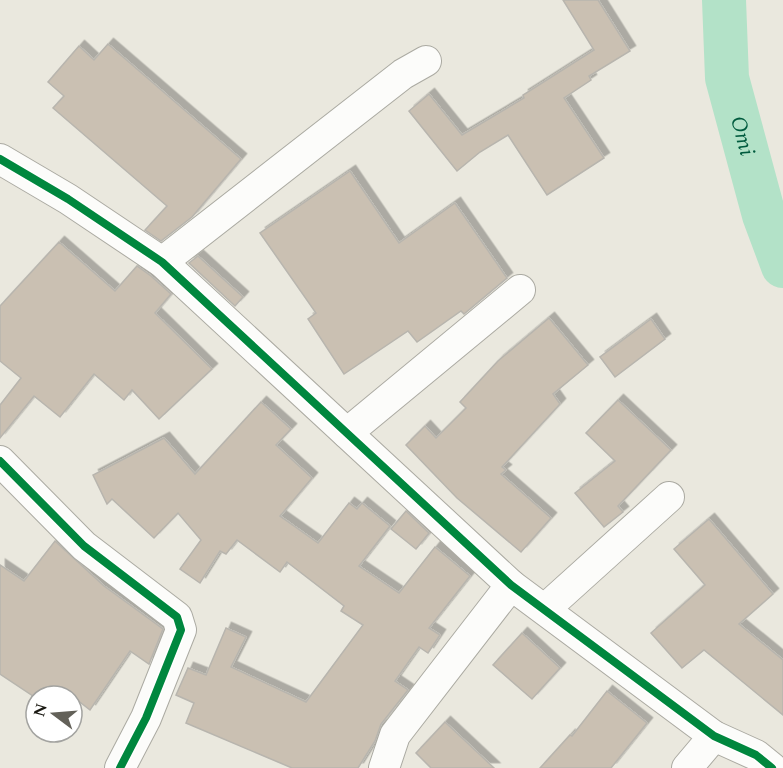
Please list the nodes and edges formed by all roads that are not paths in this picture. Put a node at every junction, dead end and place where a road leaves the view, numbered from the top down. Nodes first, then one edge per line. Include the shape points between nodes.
1 (426, 62) dead end
2 (0, 159) edge
3 (162, 262) junction
4 (520, 291) dead end
5 (347, 434) junction
6 (0, 460) edge
7 (669, 497) dead end
8 (511, 585) junction
9 (544, 609) junction
10 (714, 736) junction
11 (120, 768) edge
12 (384, 768) edge
13 (687, 768) edge
14 (772, 768) edge

1 - 3 street via 403,74
2 - 3 street
3 - 5 street
4 - 5 street
5 - 8 street
6 - 11 street via 84,546 177,617 181,630 146,718
7 - 9 street
8 - 9 street
8 - 12 street via 395,735
9 - 10 street
10 - 13 street
10 - 14 street via 756,755

